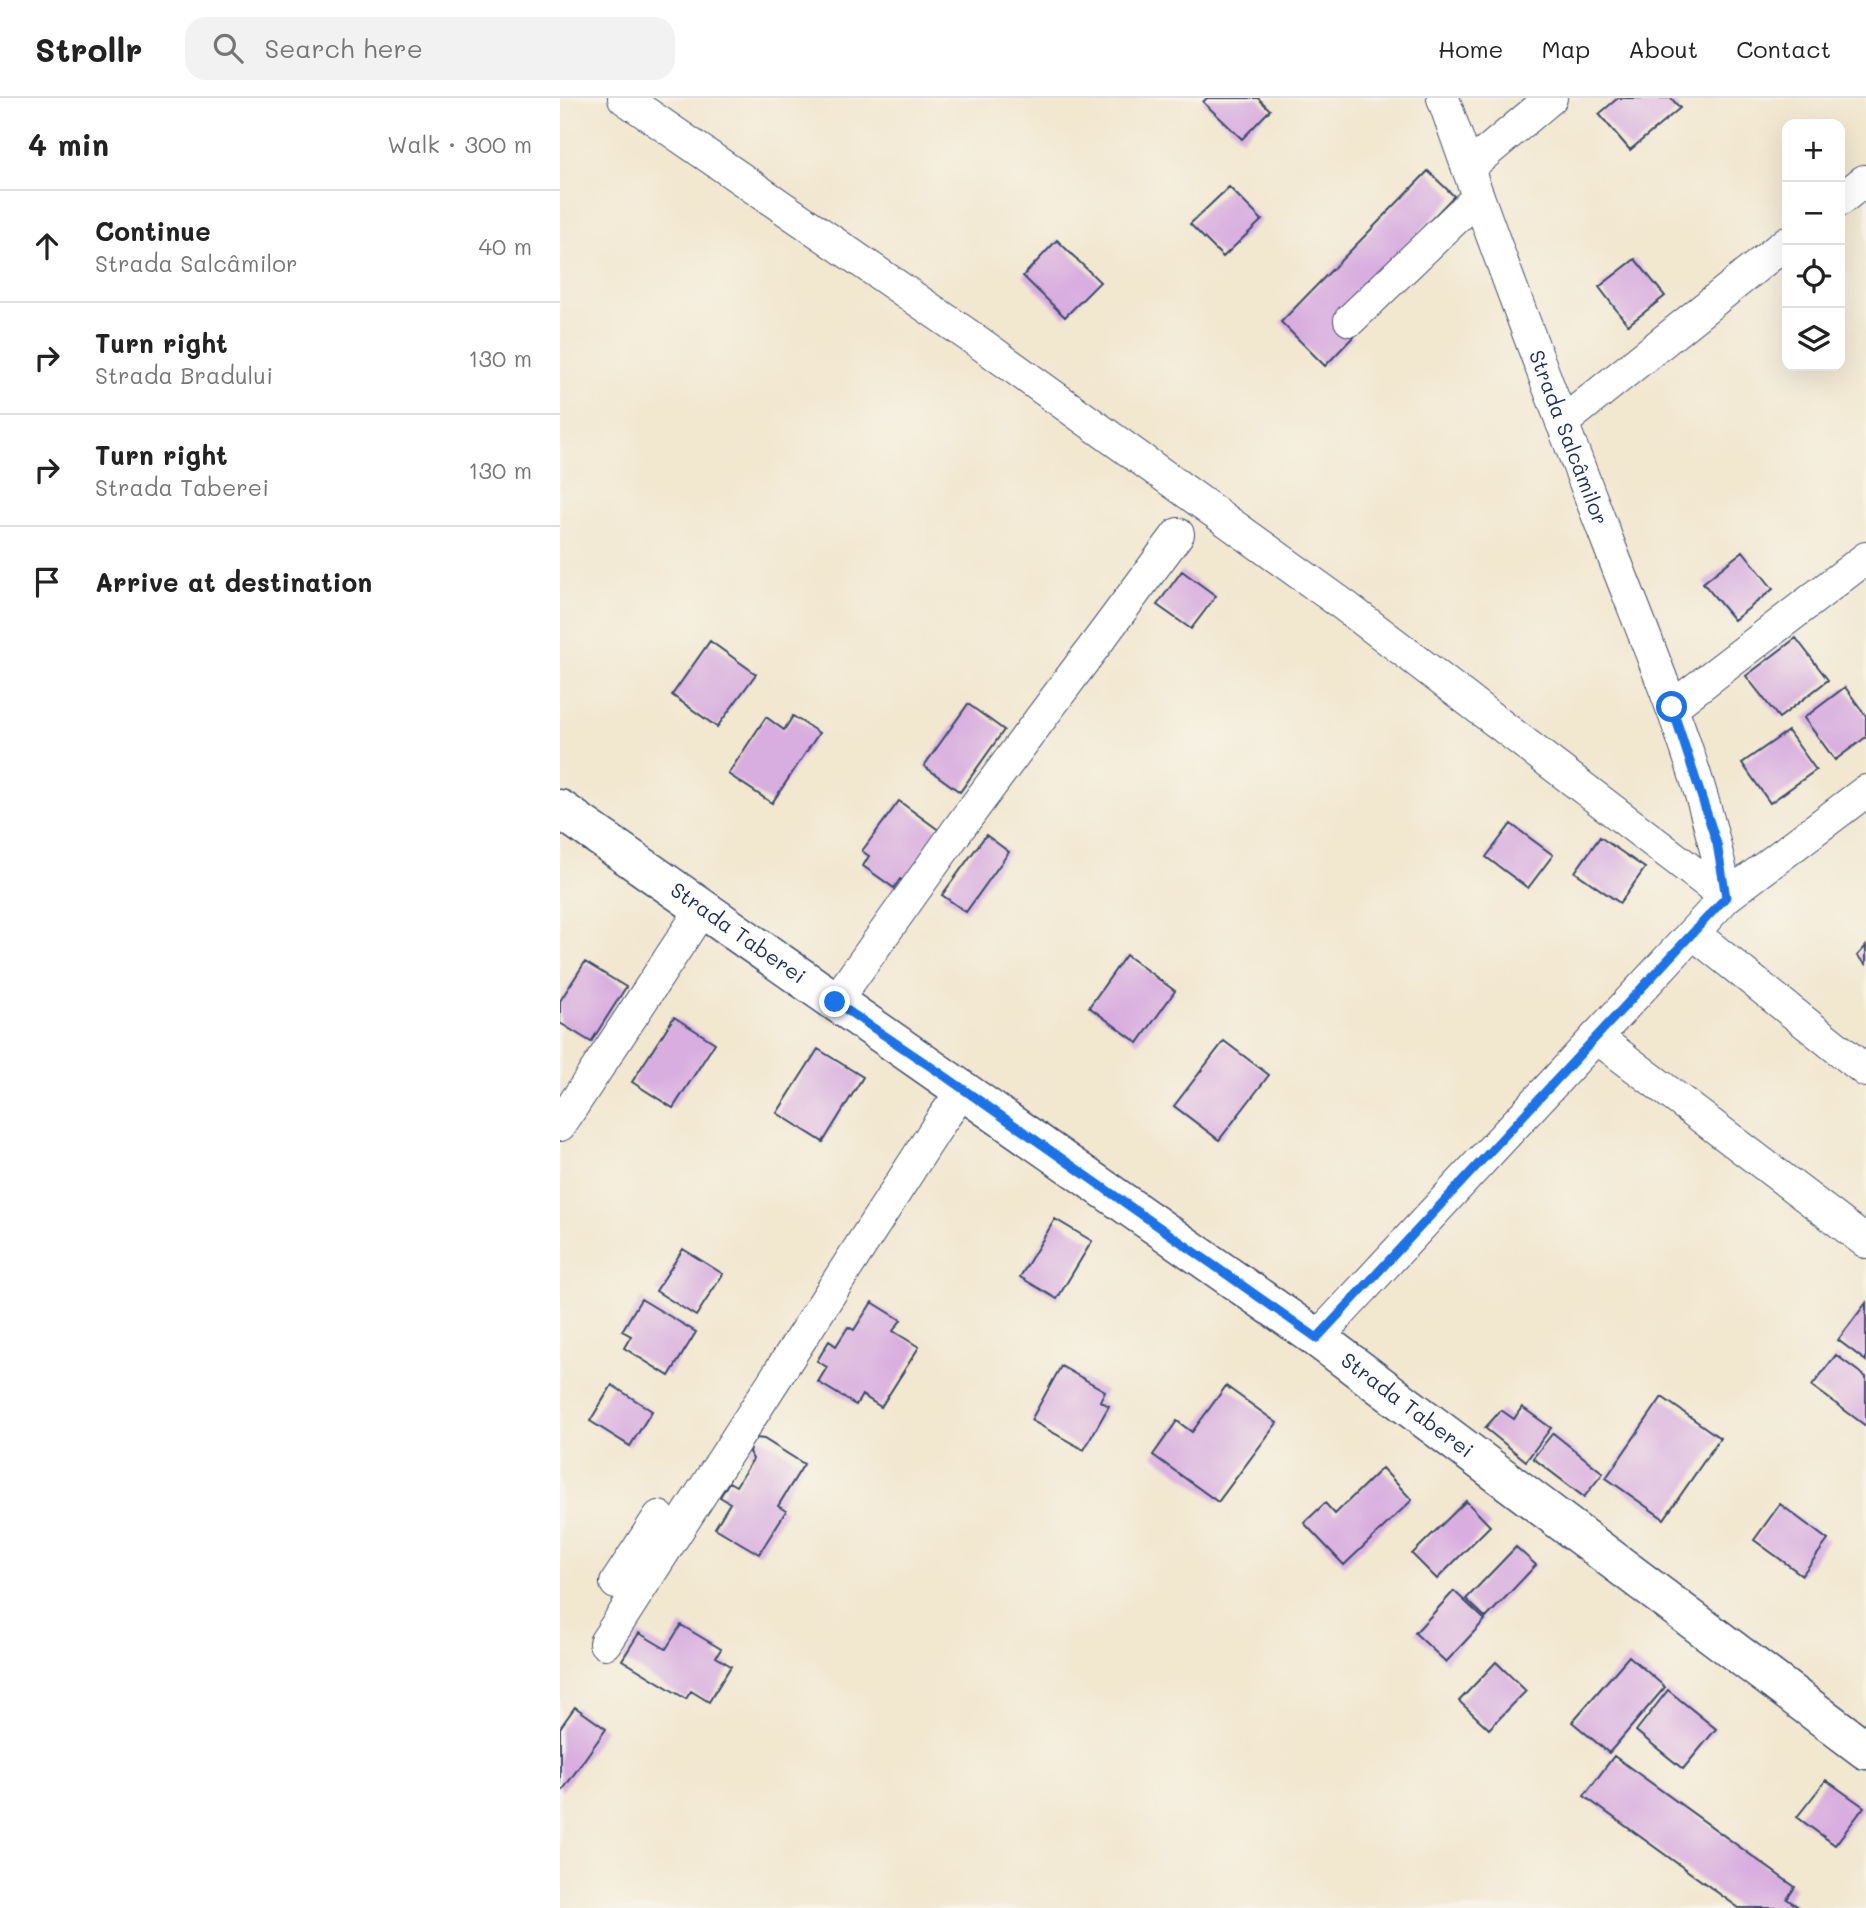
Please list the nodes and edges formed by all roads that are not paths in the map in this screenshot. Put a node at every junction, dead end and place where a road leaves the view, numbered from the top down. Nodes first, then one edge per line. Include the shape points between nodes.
1 (624, 98) edge
2 (1443, 98) edge
3 (1550, 98) edge
4 (1473, 183) junction
5 (1783, 245) edge
6 (1350, 320) dead end
7 (1562, 423) junction
8 (1178, 534) dead end
9 (1866, 558) edge
10 (1672, 707) junction
11 (1866, 791) edge
12 (560, 809) edge
13 (1726, 897) junction
14 (702, 909) junction
15 (1693, 933) junction
16 (835, 1002) junction
17 (1596, 1037) junction
18 (1866, 1071) edge
19 (955, 1083) junction
20 (560, 1125) edge
21 (1866, 1242) edge
22 (1317, 1338) junction
23 (616, 1583) dead end
24 (605, 1643) dead end
25 (1866, 1750) edge

1 - 13 street via 981,344 1345,606
2 - 4 street, Strada Salcâmilor
3 - 4 street
4 - 6 street
4 - 7 street, Strada Salcâmilor
5 - 7 street
7 - 10 street, Strada Salcâmilor
8 - 16 street
9 - 10 street
10 - 13 street, Strada Salcâmilor via 1717,844
11 - 13 street
12 - 14 street, Strada Taberei
13 - 15 street
14 - 16 street, Strada Taberei
14 - 20 street
15 - 17 street
15 - 18 street
16 - 19 street, Strada Taberei
17 - 21 street
17 - 22 street
19 - 22 street, Strada Taberei
19 - 23 street
19 - 24 street via 911,1167
22 - 25 street, Strada Taberei

